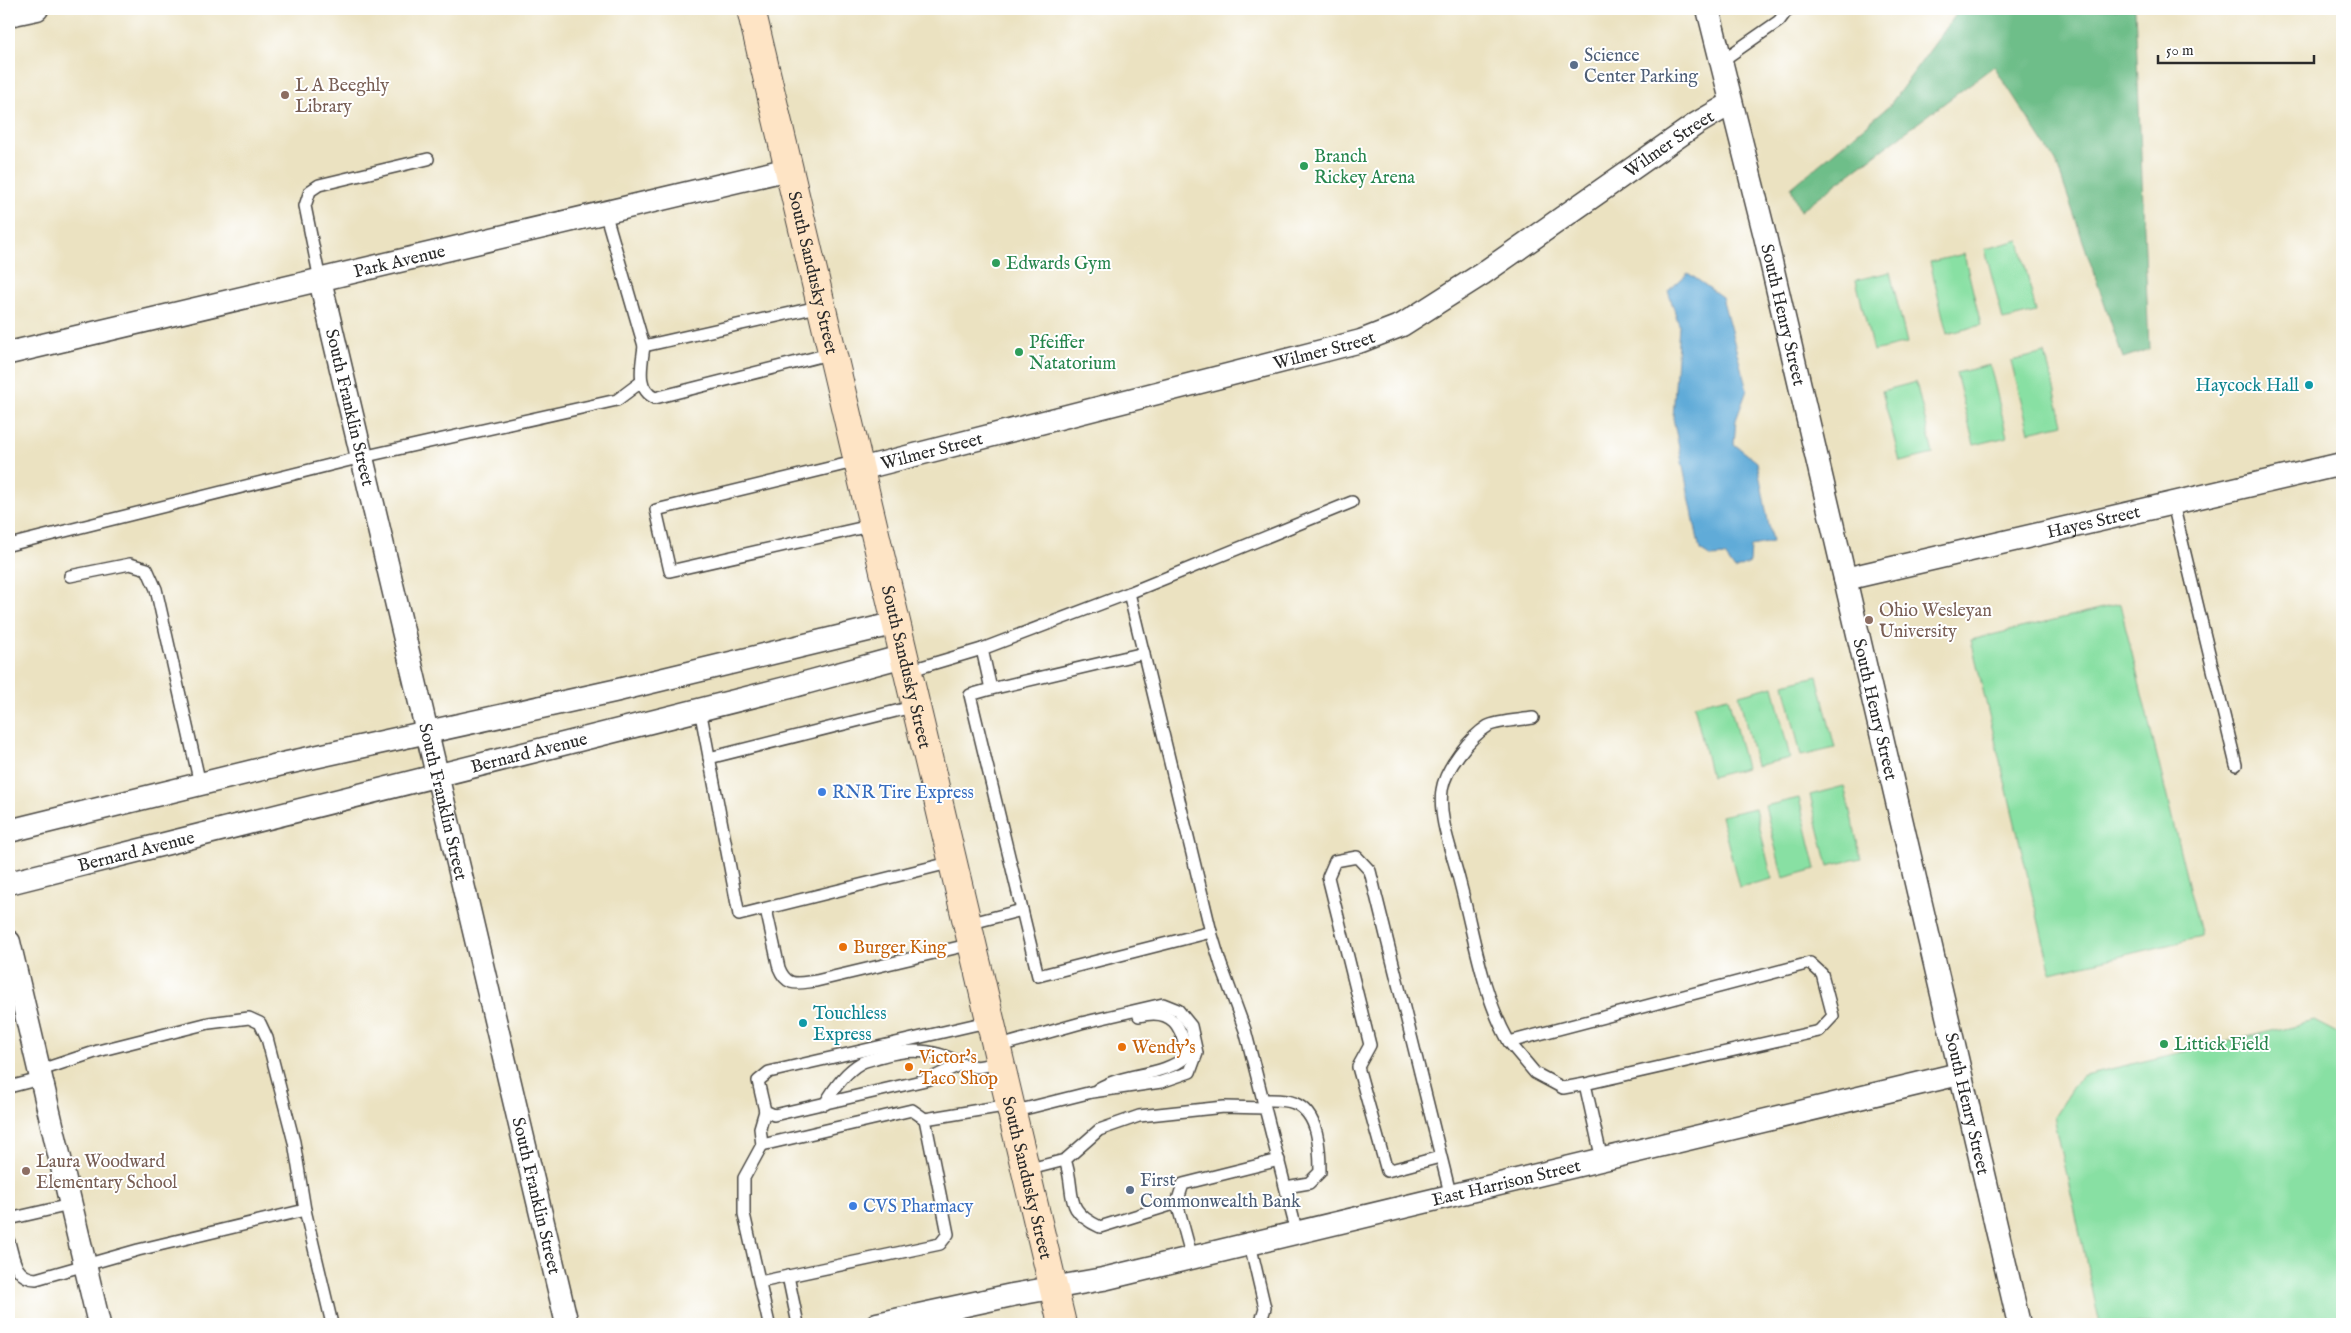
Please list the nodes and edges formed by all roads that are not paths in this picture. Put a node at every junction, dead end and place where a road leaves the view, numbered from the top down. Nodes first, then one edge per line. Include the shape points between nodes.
1 (37, 9) edge
2 (751, 9) edge
3 (1708, 9) edge
4 (1788, 9) edge
5 (9, 15) edge
6 (1720, 62) junction
7 (1730, 104) junction
8 (428, 159) dead end
9 (789, 169) junction
10 (605, 212) junction
11 (320, 280) junction
12 (822, 306) junction
13 (644, 346) junction
14 (9, 353) edge
15 (833, 353) junction
16 (641, 382) junction
17 (362, 457) junction
18 (2342, 464) edge
19 (859, 465) junction
20 (1352, 502) dead end
21 (2174, 504) junction
22 (874, 525) junction
23 (9, 545) edge
24 (70, 576) dead end
25 (1845, 579) junction
26 (1129, 593) junction
27 (896, 623) junction
28 (982, 649) junction
29 (1144, 653) junction
30 (906, 664) junction
31 (991, 689) junction
32 (916, 706) junction
33 (700, 710) junction
34 (1533, 718) dead end
35 (428, 731) junction
36 (710, 758) junction
37 (2236, 765) dead end
38 (438, 776) junction
39 (200, 784) junction
40 (9, 831) edge
41 (953, 862) junction
42 (9, 883) edge
43 (766, 909) junction
44 (1022, 910) junction
45 (1211, 932) junction
46 (970, 934) junction
47 (10, 953) edge
48 (1509, 1042) junction
49 (996, 1044) junction
50 (962, 1064) junction
51 (1959, 1074) junction
52 (39, 1075) junction
53 (1585, 1084) junction
54 (9, 1087) edge
55 (825, 1104) junction
56 (1264, 1104) junction
57 (1011, 1108) junction
58 (766, 1111) junction
59 (925, 1119) junction
60 (762, 1146) junction
61 (1440, 1157) junction
62 (1065, 1160) junction
63 (1279, 1160) junction
64 (1602, 1160) junction
65 (1026, 1170) junction
66 (1286, 1188) junction
67 (1451, 1197) junction
68 (1177, 1203) junction
69 (70, 1205) junction
70 (305, 1210) junction
71 (9, 1219) edge
72 (1297, 1233) junction
73 (9, 1242) edge
74 (1250, 1244) junction
75 (1192, 1258) junction
76 (84, 1264) junction
77 (788, 1276) junction
78 (760, 1282) junction
79 (1054, 1288) junction
80 (98, 1324) edge
81 (332, 1324) edge
82 (567, 1324) edge
83 (769, 1324) edge
84 (798, 1324) edge
85 (876, 1324) edge
86 (1062, 1324) edge
87 (1260, 1324) edge
88 (2018, 1324) edge

1 - 5 street
2 - 9 street, South Sandusky Street
3 - 6 street, South Henry Street
4 - 6 lane via 1779,21
6 - 7 street, South Henry Street
7 - 19 street, Wilmer Street via 1696,124 1482,274 1402,325 1361,342
7 - 25 street, South Henry Street via 1765,236
8 - 11 lane via 310,191 305,206
9 - 10 street, Park Avenue
9 - 12 street, South Sandusky Street
10 - 11 street, Park Avenue
10 - 13 lane
11 - 14 street, Park Avenue
11 - 17 street, South Franklin Street
12 - 13 lane
12 - 15 street, South Sandusky Street
13 - 16 lane
15 - 16 lane via 655,398 648,394
15 - 19 street, South Sandusky Street
16 - 17 lane via 617,400
17 - 23 lane
17 - 35 street, South Franklin Street
18 - 21 street, Hayes Street
19 - 22 street, South Sandusky Street
19 - 22 lane via 797,476 656,510 670,570
20 - 26 lane
21 - 25 street, Hayes Street
21 - 37 lane
22 - 27 street, South Sandusky Street
24 - 39 lane via 130,564 147,569 156,589
25 - 51 street, South Henry Street
26 - 28 lane
26 - 29 lane
27 - 30 street, South Sandusky Street
27 - 35 street via 614,691
28 - 30 lane
28 - 31 lane
29 - 31 lane
29 - 45 lane
30 - 32 street, South Sandusky Street
30 - 33 street, Bernard Avenue
31 - 44 lane via 970,694
32 - 36 lane
32 - 41 street, South Sandusky Street
33 - 36 lane
33 - 38 street, Bernard Avenue
34 - 48 lane via 1489,726 1473,738 1454,761 1442,789 1444,820 1488,991 1497,1020
35 - 38 street, South Franklin Street
35 - 39 street
36 - 43 lane via 739,915
38 - 42 street, Bernard Avenue
38 - 82 street, South Franklin Street
39 - 40 street
41 - 43 lane
41 - 46 street, South Sandusky Street
43 - 46 lane via 779,968 783,976 794,983 816,981
44 - 45 lane via 1038,976
44 - 46 lane
45 - 56 lane via 1245,1030
46 - 49 street, South Sandusky Street
47 - 52 street
48 - 53 lane via 1535,1073 1563,1088
48 - 53 lane via 1810,963 1822,974 1833,1016 1819,1031
49 - 50 lane via 977,1067
49 - 57 street, South Sandusky Street
49 - 57 lane via 1163,1004 1178,1010 1191,1026 1197,1053 1190,1072 1161,1082
49 - 58 lane via 769,1072 758,1081
50 - 55 lane via 930,1079
50 - 55 lane via 946,1055 917,1050 893,1053 861,1063 838,1083
51 - 64 street, East Harrison Street
51 - 88 street, South Henry Street
52 - 54 lane
52 - 69 street
52 - 70 lane via 98,1051 209,1023 249,1018 260,1023 267,1038 294,1142
53 - 64 lane
55 - 58 lane via 774,1115
56 - 62 lane via 1139,1116 1099,1130
56 - 63 lane
56 - 66 lane via 1294,1102 1311,1115 1320,1172 1310,1183
57 - 59 lane
57 - 65 street, South Sandusky Street
58 - 60 lane via 760,1128
59 - 60 lane via 912,1110
59 - 77 lane via 948,1234 940,1244
60 - 78 lane via 744,1178 744,1214
61 - 61 lane via 1370,871 1356,857 1335,862 1328,877 1370,1045 1358,1067 1387,1171
61 - 67 lane
62 - 65 lane
62 - 68 lane via 1076,1211 1100,1227
63 - 66 lane
63 - 68 lane via 1183,1184
64 - 67 street, East Harrison Street
65 - 79 street, South Sandusky Street
66 - 72 lane
67 - 72 street, East Harrison Street
68 - 75 lane
69 - 71 lane
69 - 76 street
70 - 76 lane
70 - 81 lane
72 - 74 street, East Harrison Street
73 - 76 lane via 20,1274 28,1278 36,1279
74 - 75 street, East Harrison Street
74 - 87 lane via 1265,1308
75 - 79 street, East Harrison Street
76 - 80 street
77 - 78 lane
77 - 84 lane
78 - 83 lane
79 - 85 street, East Harrison Street
79 - 86 street, South Sandusky Street

